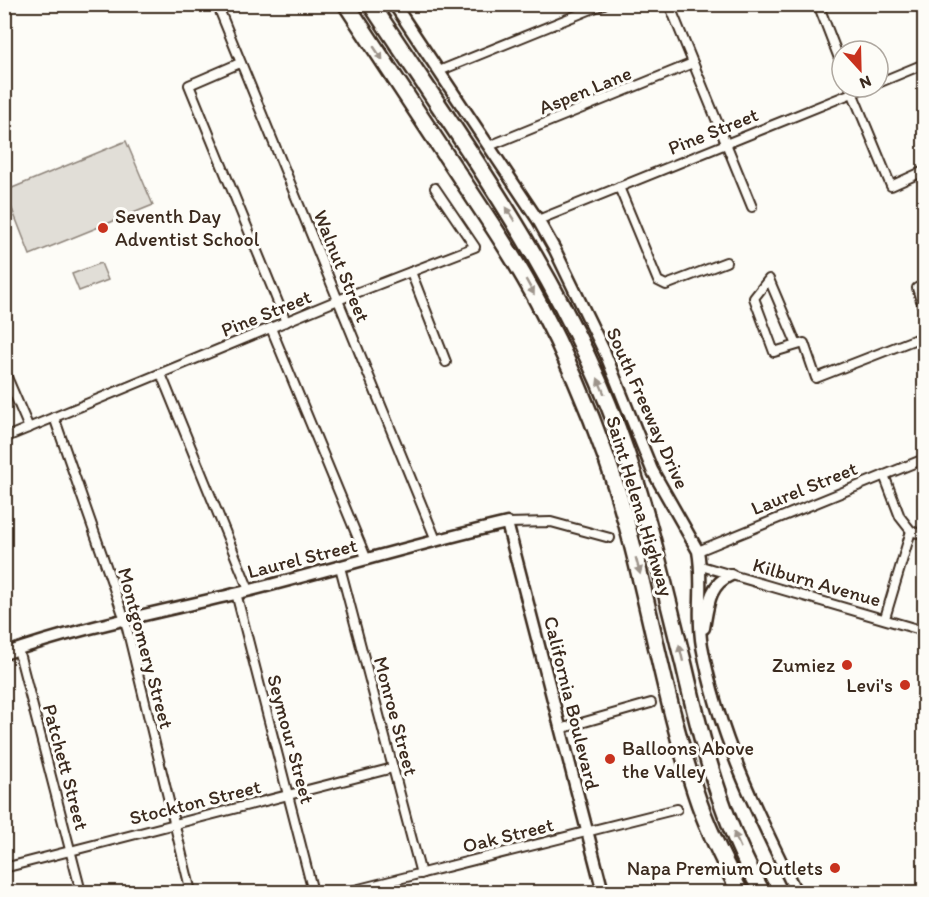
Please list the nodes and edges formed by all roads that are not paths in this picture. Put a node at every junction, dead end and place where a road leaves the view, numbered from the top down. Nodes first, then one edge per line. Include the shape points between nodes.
1 (217, 4) edge
2 (346, 4) edge
3 (371, 4) edge
4 (394, 4) edge
5 (604, 4) edge
6 (669, 4) edge
7 (818, 4) edge
8 (832, 39) edge
9 (240, 63) junction
10 (693, 63) junction
11 (924, 64) edge
12 (439, 71) junction
13 (890, 77) edge
14 (830, 99) edge
15 (855, 99) edge
16 (726, 144) junction
17 (489, 146) junction
18 (924, 171) edge
19 (619, 187) junction
20 (435, 188) dead end
21 (752, 207) dead end
22 (538, 220) junction
23 (726, 262) dead end
24 (411, 272) junction
25 (924, 285) edge
26 (338, 300) junction
27 (924, 310) edge
28 (286, 322) junction
29 (271, 328) junction
30 (924, 336) edge
31 (797, 345) junction
32 (446, 362) dead end
33 (4, 370) edge
34 (161, 374) junction
35 (54, 417) junction
36 (29, 428) junction
37 (4, 438) edge
38 (924, 459) edge
39 (884, 475) junction
40 (507, 523) junction
41 (911, 531) junction
42 (924, 535) edge
43 (610, 538) dead end
44 (436, 540) junction
45 (698, 551) junction
46 (367, 560) junction
47 (701, 566) junction
48 (340, 567) junction
49 (731, 575) junction
50 (249, 590) junction
51 (236, 593) junction
52 (885, 618) junction
53 (125, 620) junction
54 (924, 631) edge
55 (701, 644) junction
56 (18, 649) junction
57 (4, 654) edge
58 (651, 703) dead end
59 (560, 729) junction
60 (393, 768) junction
61 (696, 794) junction
62 (289, 795) junction
63 (677, 809) dead end
64 (174, 824) junction
65 (587, 832) junction
66 (71, 851) junction
67 (4, 868) edge
68 (421, 874) junction
69 (81, 892) edge
70 (191, 892) edge
71 (313, 892) edge
72 (347, 892) edge
73 (603, 892) edge
74 (734, 892) edge
75 (740, 892) edge
76 (762, 892) edge
77 (796, 892) edge

1 - 9 street, Walnut Street
2 -> 61 highway, Saint Helena Highway via 505,245 569,365 619,495
76 -> 3 highway, Saint Helena Highway via 716,788 647,516 601,385 522,233
4 - 12 street, South Freeway Drive
5 - 12 street
6 - 10 street
7 - 8 street
9 - 26 street, Walnut Street
9 - 28 street via 189,85
10 - 16 street
10 - 17 street, Aspen Lane
11 - 13 street
12 - 17 street, South Freeway Drive
14 - 16 street, Pine Street
15 - 18 street via 891,186
16 - 19 street, Pine Street
16 - 21 street
17 - 22 street, South Freeway Drive
19 - 22 street, Pine Street
19 - 23 street via 658,281 666,285
20 - 24 street, Pine Street via 475,247
22 - 45 street, South Freeway Drive via 605,352 663,491
24 - 26 street, Pine Street
24 - 32 street
25 - 27 street via 917,288
26 - 28 street, Pine Street
26 - 44 street, Walnut Street
28 - 29 street, Pine Street
29 - 34 street, Pine Street
29 - 46 street
30 - 31 street via 816,378 804,343
31 - 31 street via 774,351 754,298 770,279
33 - 36 street
34 - 35 street, Pine Street
34 - 50 street
35 - 36 street, Pine Street
35 - 53 street, Montgomery Street
36 - 37 street, Pine Street
38 - 39 street, Laurel Street
39 - 41 street via 900,517
39 - 45 street, Laurel Street
40 - 43 street, Laurel Street via 551,522
40 - 44 street, Laurel Street
40 - 59 street, California Boulevard
41 - 42 street
41 - 52 street
44 - 46 street, Laurel Street
45 - 47 street, South Freeway Drive
46 - 48 street, Laurel Street
47 - 49 street, Kilburn Avenue
47 - 55 street, South Freeway Drive
48 - 50 street, Laurel Street
48 - 60 street, Monroe Street
49 - 52 street, Kilburn Avenue
49 - 55 street via 722,578 714,588
50 - 51 street, Laurel Street
51 - 53 street, Laurel Street
51 - 62 street, Seymour Street
52 - 54 street, Kilburn Avenue
53 - 56 street, Laurel Street
53 - 64 street, Montgomery Street
55 - 77 street, South Freeway Drive via 732,754
56 - 57 street, Laurel Street
56 - 66 street, Patchett Street
58 - 59 street
59 - 65 street, California Boulevard
60 - 62 street, Stockton Street
60 - 68 street, Monroe Street
61 - 74 highway via 719,865
61 - 75 highway, Saint Helena Highway
62 - 64 street, Stockton Street
62 - 71 street, Seymour Street
63 - 65 street, Oak Street
64 - 66 street, Stockton Street
64 - 70 street, Montgomery Street
65 - 68 street, Oak Street
65 - 73 street, California Boulevard
66 - 67 street, Stockton Street
66 - 69 street, Patchett Street
68 - 72 street, Oak Street

